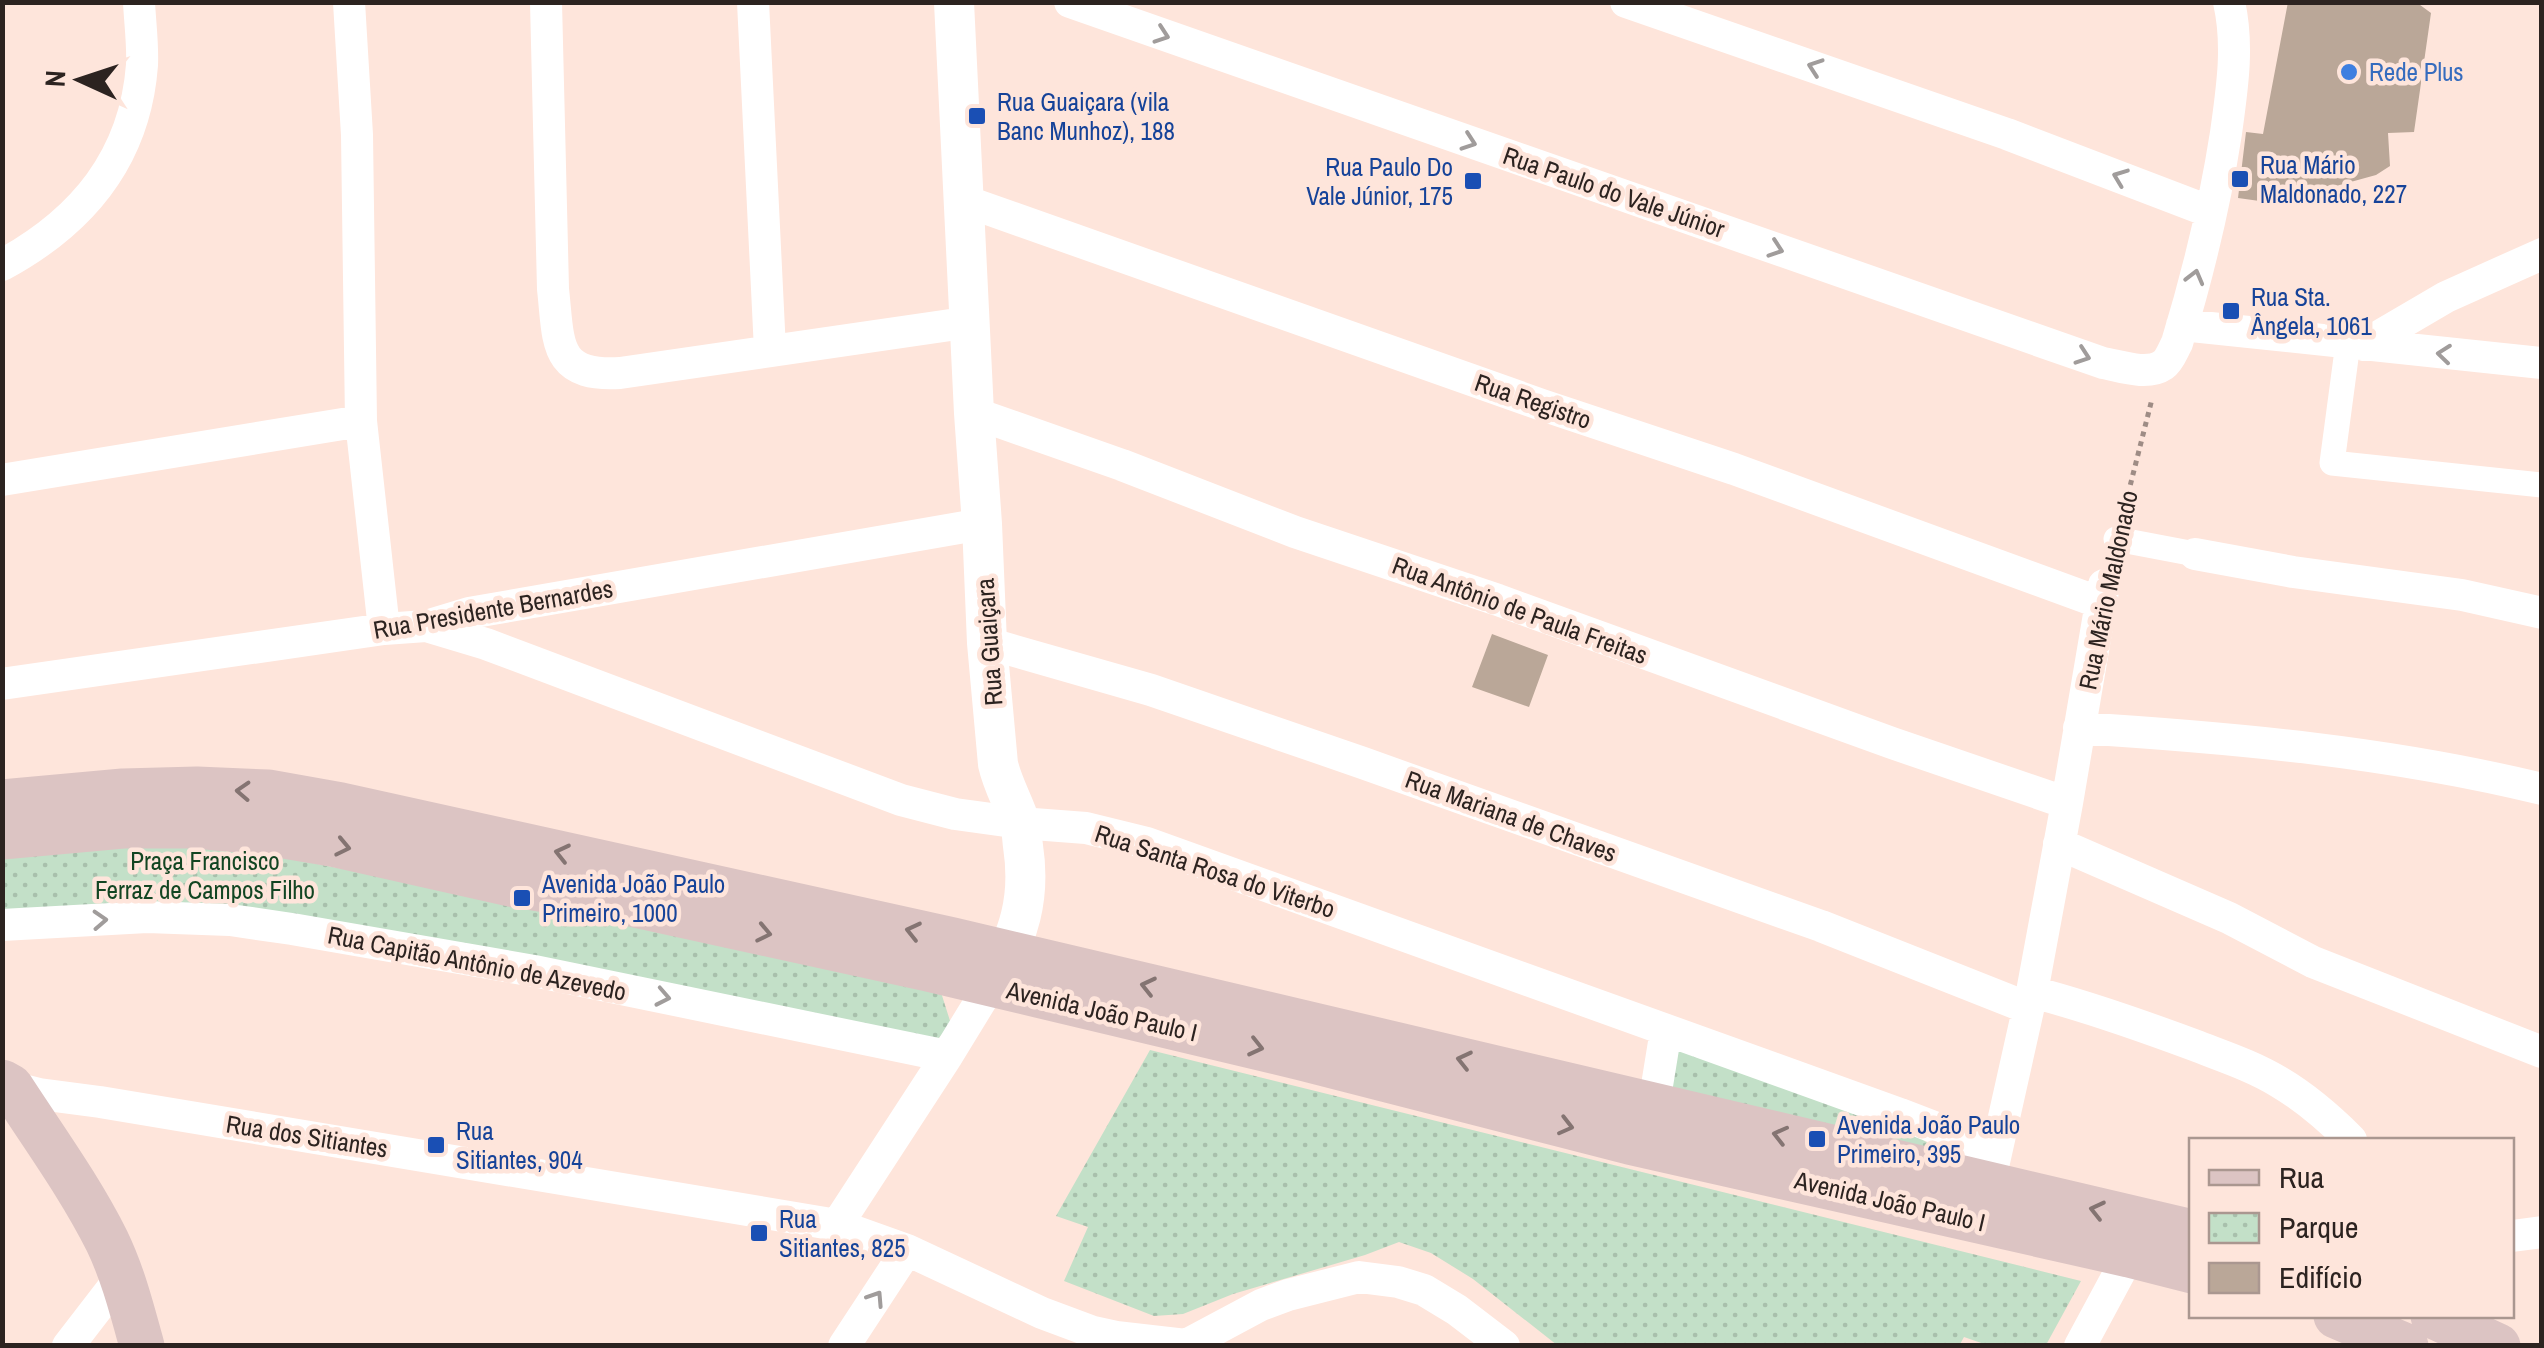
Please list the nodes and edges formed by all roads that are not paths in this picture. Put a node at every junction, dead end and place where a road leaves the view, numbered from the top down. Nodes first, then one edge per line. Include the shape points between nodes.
1 (139, 2) edge
2 (350, 2) edge
3 (546, 2) edge
4 (752, 2) edge
5 (954, 2) edge
6 (1070, 2) edge
7 (1626, 2) edge
8 (2229, 2) edge
9 (965, 201) junction
10 (2212, 212) junction
11 (2542, 254) edge
12 (2, 265) edge
13 (971, 322) junction
14 (2182, 326) junction
15 (2356, 344) junction
16 (770, 350) junction
17 (2542, 364) edge
18 (974, 413) junction
19 (361, 421) junction
20 (2, 480) edge
21 (2542, 485) edge
22 (982, 524) junction
23 (2116, 539) road end
24 (2196, 554) joint
25 (2103, 594) joint
26 (2542, 612) edge
27 (426, 626) junction
28 (384, 629) junction
29 (987, 643) junction
30 (2, 684) edge
31 (2080, 728) junction
32 (2542, 789) edge
33 (2, 802) edge
34 (2068, 803) junction
35 (1020, 823) junction
36 (2, 837) edge
37 (2059, 844) junction
38 (2, 925) edge
39 (999, 968) junction
40 (2030, 1000) junction
41 (1666, 1030) junction
42 (2542, 1052) edge
43 (947, 1056) junction
44 (7, 1084) edge
45 (1654, 1104) junction
46 (2349, 1138) edge
47 (1992, 1168) junction
48 (1868, 1196) junction
49 (837, 1225) junction
50 (2189, 1231) edge
51 (2542, 1232) edge
52 (2514, 1236) edge
53 (907, 1250) junction
54 (2129, 1255) junction
55 (2189, 1271) edge
56 (122, 1276) junction
57 (2342, 1318) edge
58 (2437, 1318) edge
59 (2394, 1336) edge
60 (1186, 1345) edge
61 (68, 1346) edge
62 (142, 1346) edge
63 (844, 1346) edge
64 (1504, 1346) edge
65 (2080, 1346) edge
66 (2498, 1346) edge

1 - 12 street via 142,63 128,134 114,164 68,219
2 - 19 street
3 - 16 street via 553,289 563,354 569,363 603,374
4 - 16 street
5 - 9 street, Rua Guaiçara
6 -> 14 street, Rua Paulo do Vale Júnior via 2103,363 2161,367
10 -> 7 street
8 - 10 street via 2234,73
9 - 13 street, Rua Guaiçara
9 - 25 street, Rua Registro
14 -> 10 street
11 - 15 street
13 - 16 street
13 - 18 street, Rua Guaiçara
14 - 15 street
17 -> 15 street
15 - 21 street via 2332,463
18 - 22 street, Rua Guaiçara
18 - 34 street, Rua Antônio de Paula Freitas
19 - 20 street
19 - 28 street
22 - 27 street, Rua Presidente Bernardes via 469,612
22 - 29 street, Rua Guaiçara
23 - 24 street
24 - 26 street
25 - 31 street, Rua Mário Maldonado
27 - 28 street, Rua Presidente Bernardes
27 - 35 street, Rua Santa Rosa do Viterbo via 901,800
28 - 30 street, Rua Presidente Bernardes
29 - 35 street, Rua Guaiçara via 998,764
29 - 40 street, Rua Mariana de Chaves via 1364,763
31 - 32 street via 2339,752
31 - 34 street, Rua Mário Maldonado
39 -> 33 main road, Avenida João Paulo I via 430,823 268,792 123,790
34 - 37 street, Rua Mário Maldonado
35 - 39 street, Rua Guaiçara via 1027,884
35 - 41 street, Rua Santa Rosa do Viterbo via 1086,828 1147,843
36 -> 39 main road, Avenida João Paulo I via 133,826 260,832 516,885
37 - 40 street, Rua Mário Maldonado
37 - 42 street via 2313,962
38 -> 43 street, Rua Capitão Antônio de Azevedo via 147,917 292,928
39 - 43 street, Rua Guaiçara
45 -> 39 main road, Avenida João Paulo I
39 -> 48 main road, Avenida João Paulo I via 1322,1063
40 - 46 street, Rua Mariana de Chaves via 2074,1003 2230,1059 2277,1080
40 - 47 street, Rua Mário Maldonado
41 - 45 street
41 - 47 street, Rua Santa Rosa do Viterbo
43 - 49 street, Rua Guaiçara
44 - 49 street, Rua dos Sitiantes
44 - 56 main road via 52,1146
47 -> 45 main road, Avenida João Paulo I
47 - 48 main road via 1983,1194 1973,1198 1906,1186
50 -> 47 main road, Avenida João Paulo I
48 - 54 main road, Avenida João Paulo I
49 - 53 street, Rua dos Sitiantes
51 - 52 street
53 - 60 street, Rua dos Sitiantes via 1093,1332
63 -> 53 street
54 - 55 main road, Avenida João Paulo I
54 - 65 street
56 - 61 street
56 - 62 main road
57 - 59 main road
58 - 66 main road
60 - 64 street, Rua dos Sitiantes via 1261,1304 1359,1278 1424,1290

